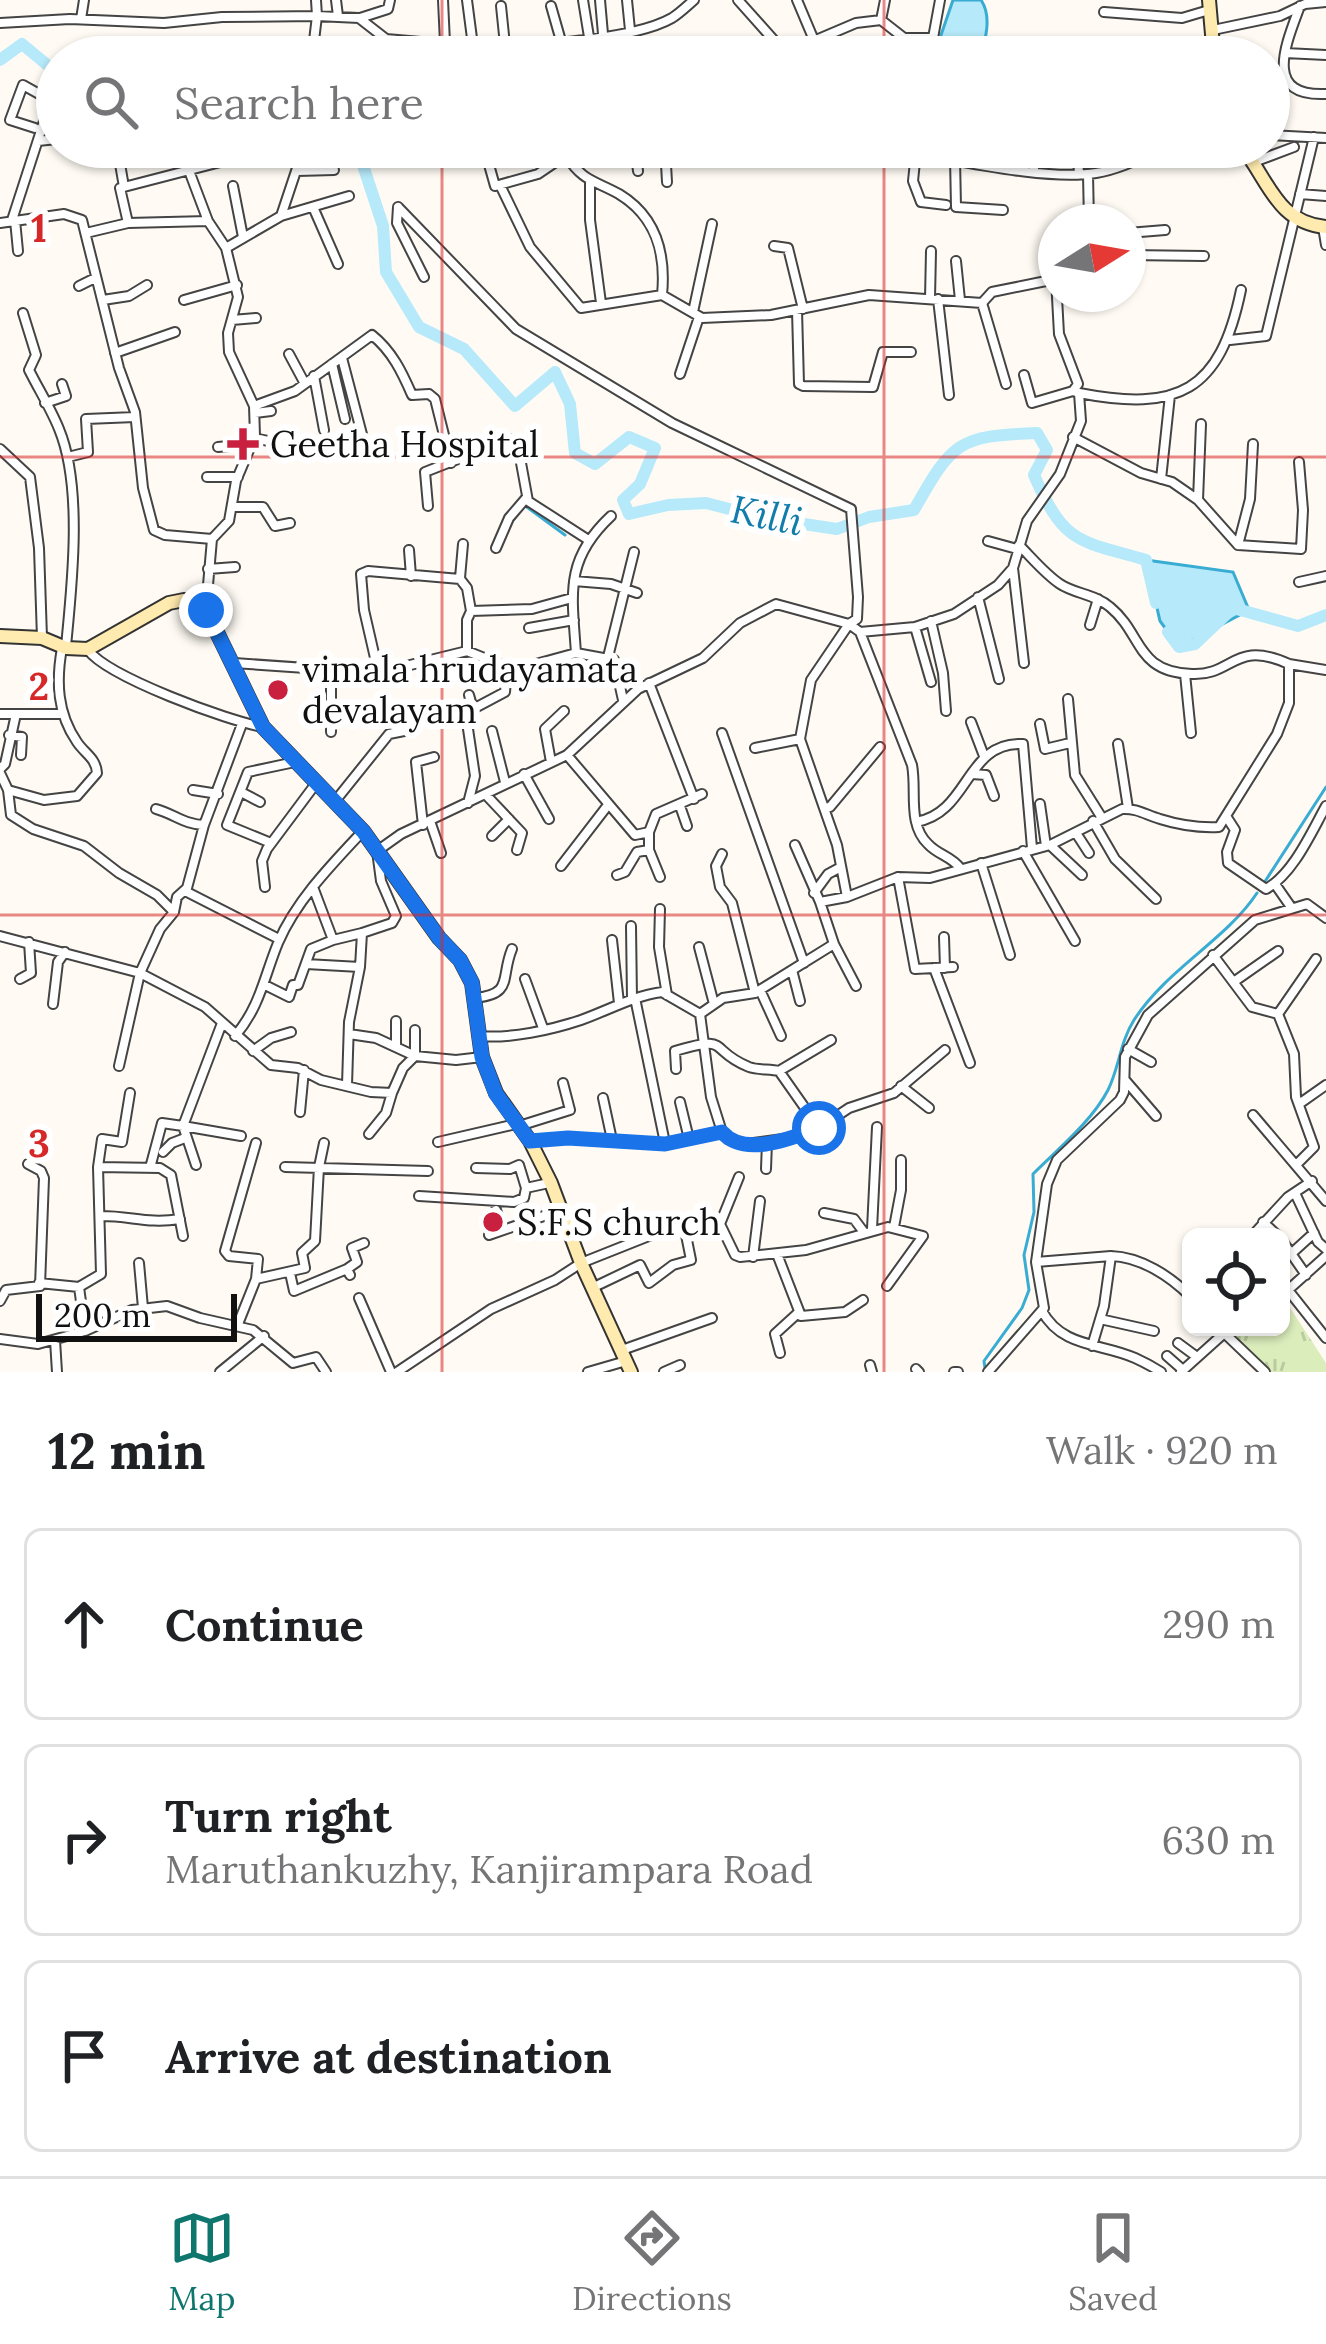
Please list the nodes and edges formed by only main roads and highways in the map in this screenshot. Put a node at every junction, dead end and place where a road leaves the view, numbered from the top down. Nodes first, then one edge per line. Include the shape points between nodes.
1 (1210, 5) edge
2 (1213, 36) edge
3 (1258, 168) edge
4 (1325, 227) edge
5 (0, 636) edge
6 (626, 1361) edge

1 - 2 main road
3 - 4 main road via 1295,220
5 - 6 main road via 88,649 169,603 206,610 263,727 363,831 460,960 496,1094 551,1183

